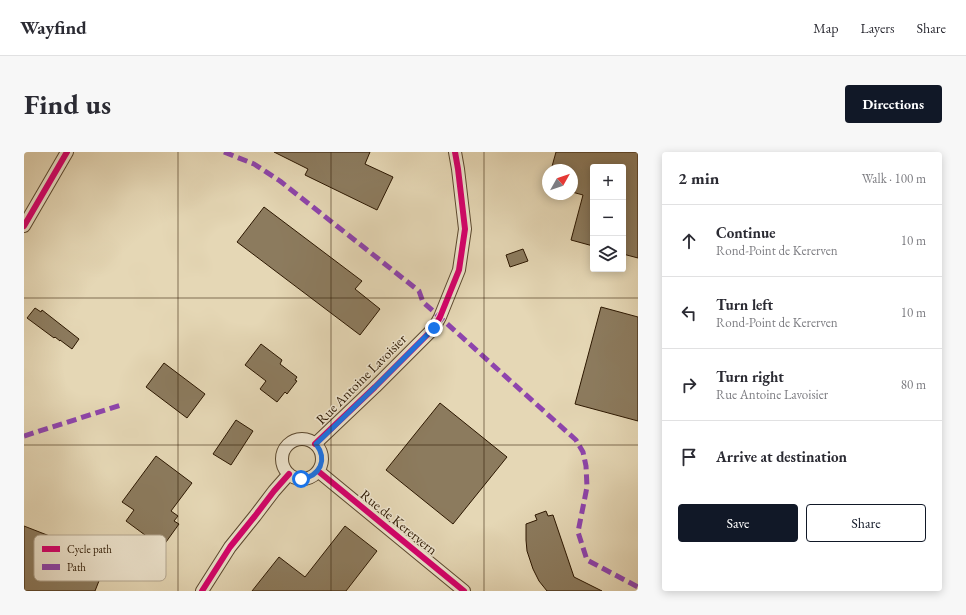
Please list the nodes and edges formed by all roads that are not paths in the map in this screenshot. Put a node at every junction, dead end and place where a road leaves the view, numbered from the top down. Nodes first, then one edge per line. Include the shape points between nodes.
1 (67, 152) edge
2 (455, 152) edge
3 (24, 226) edge
4 (316, 444) junction
5 (318, 471) junction
6 (289, 474) junction
7 (202, 591) edge
8 (464, 591) edge

1 - 3 street
2 - 4 street, Rue Antoine Lavoisier via 465,229 459,270 440,317 434,328
4 - 5 street via 322,460
4 - 6 street via 310,440 298,439 287,445 283,451 282,463
5 - 6 street via 301,479
5 - 8 street, Rue de Kerervern
6 - 7 street via 230,547

